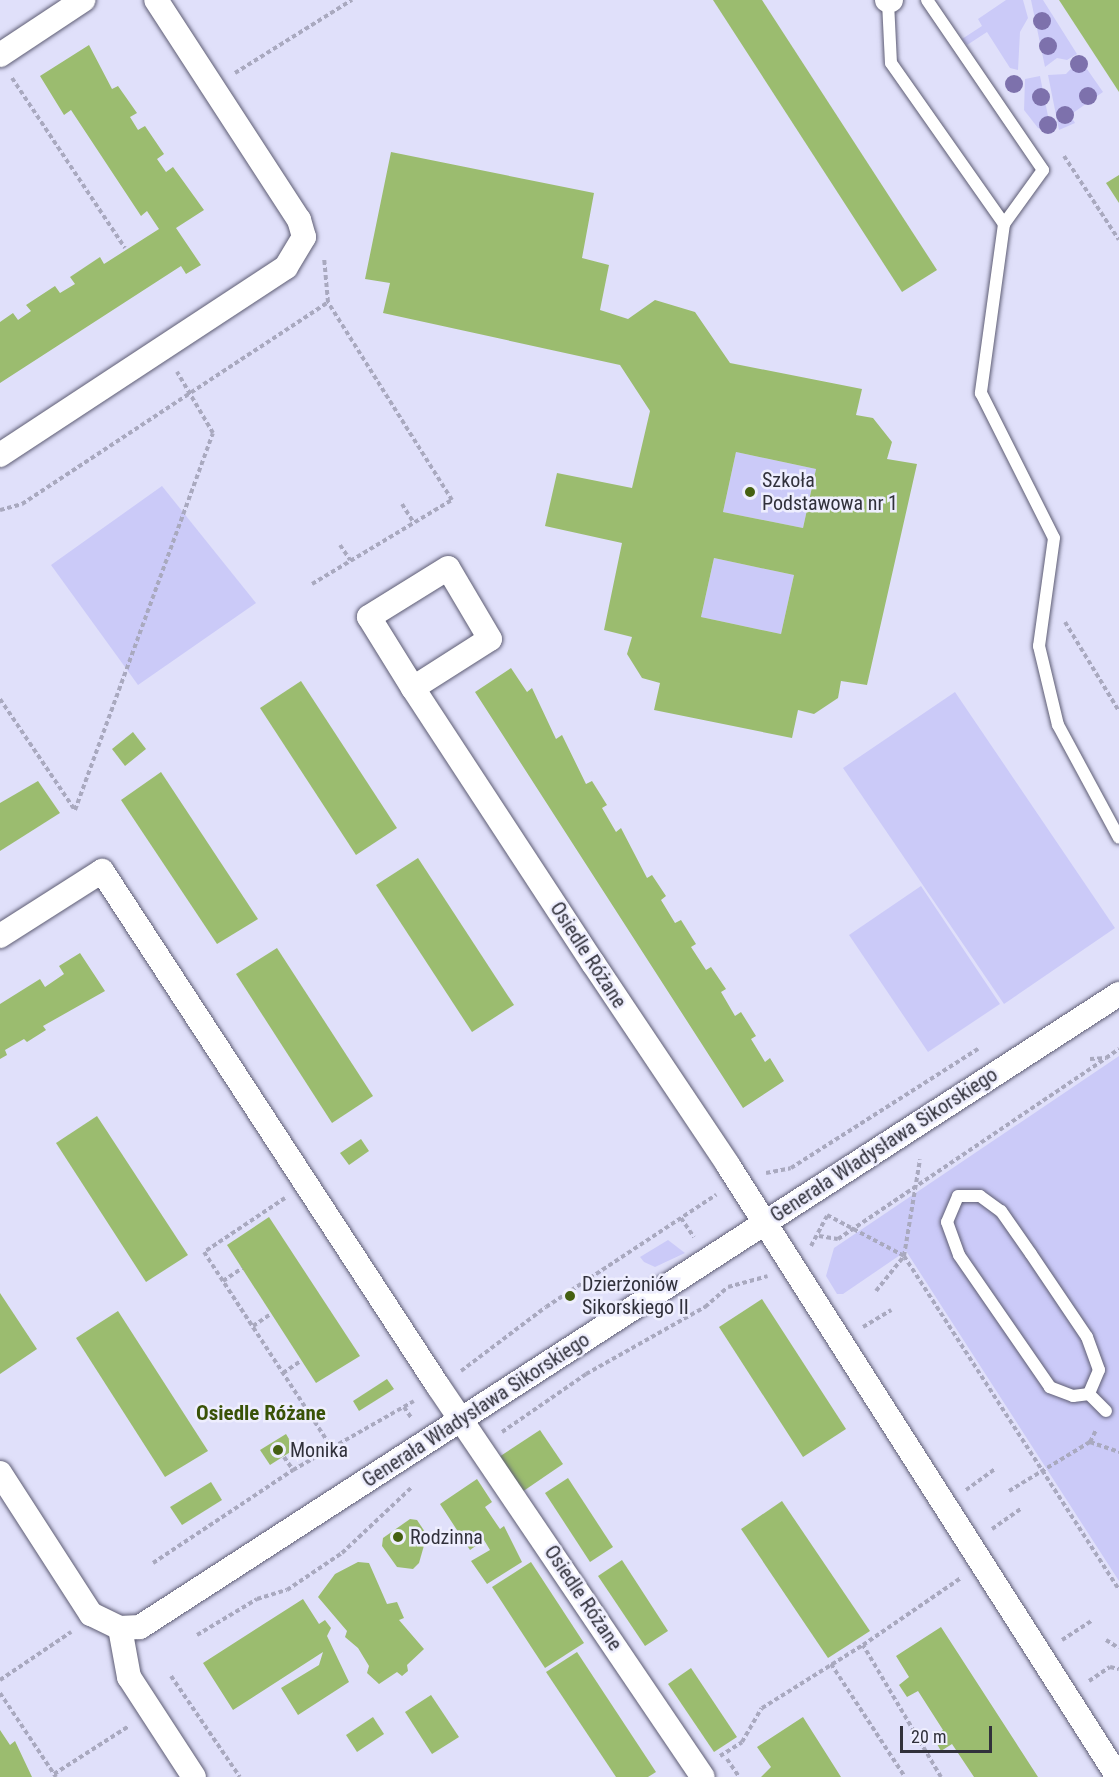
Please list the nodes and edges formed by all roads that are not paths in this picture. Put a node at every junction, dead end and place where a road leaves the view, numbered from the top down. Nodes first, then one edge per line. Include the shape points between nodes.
1 (83, 0) edge
2 (156, 0) edge
3 (889, 0) edge
4 (927, 0) edge
5 (3, 62) edge
6 (1004, 224) junction
7 (0, 455) edge
8 (413, 688) junction
9 (1119, 838) edge
10 (0, 936) edge
11 (1119, 994) edge
12 (763, 1222) junction
13 (1089, 1394) junction
14 (1106, 1412) road end
15 (461, 1420) junction
16 (0, 1473) edge
17 (120, 1628) junction
18 (710, 1768) edge
19 (194, 1777) edge
20 (1118, 1777) edge

1 - 5 street
2 - 7 street via 299,220 304,237 286,267
3 - 6 lane via 891,63
4 - 6 lane via 1042,170
6 - 9 lane via 981,393 1000,439 1054,538 1039,645 1058,725
8 - 8 street, Osiedle Różane via 369,617 448,568 490,639
8 - 12 street, Osiedle Różane
10 - 15 street, Osiedle Różane via 102,871
11 - 12 street, Generała Władysława Sikorskiego
12 - 15 street, Generała Władysława Sikorskiego
12 - 20 street, Osiedle Różane
13 - 13 lane via 1099,1370 1087,1336 1001,1211 980,1196 958,1196 947,1222 959,1255 1050,1387 1072,1396
13 - 14 lane
15 - 17 street, Generała Władysława Sikorskiego via 160,1616 140,1627
15 - 18 street, Osiedle Różane
16 - 17 street via 91,1614
17 - 19 street via 129,1677

